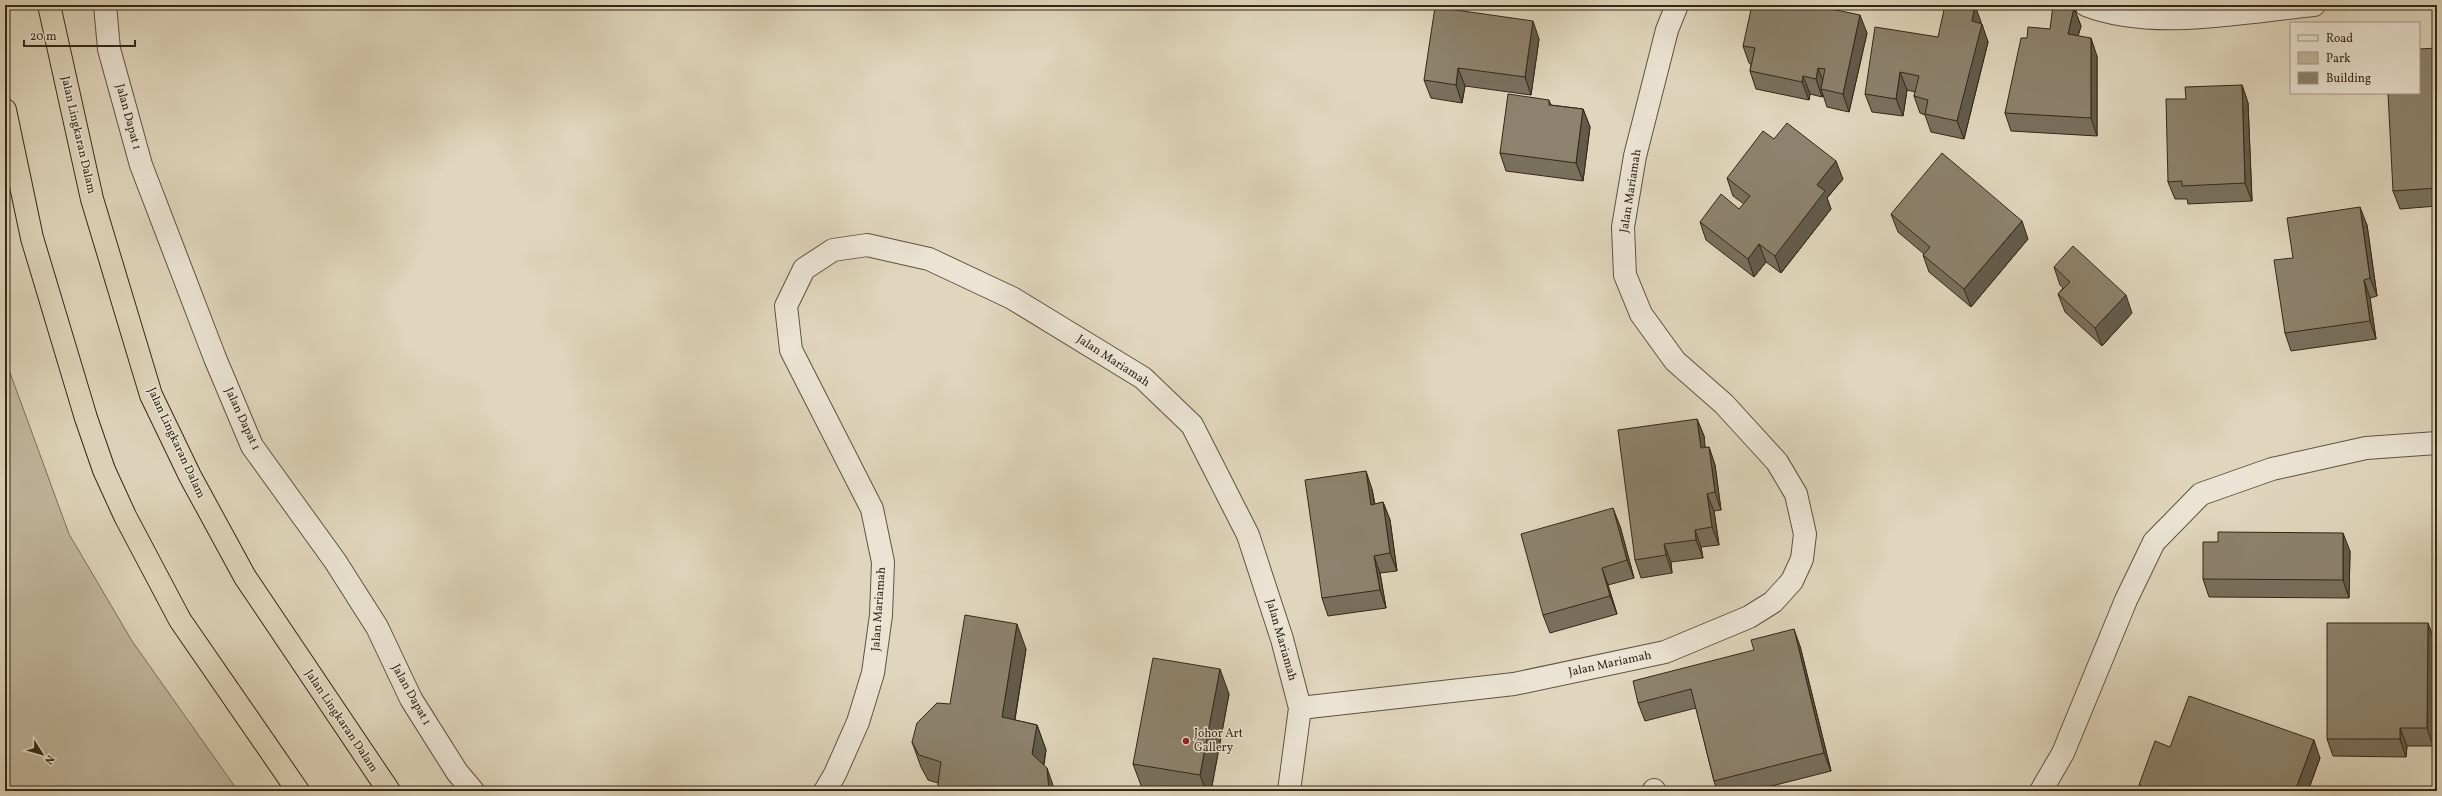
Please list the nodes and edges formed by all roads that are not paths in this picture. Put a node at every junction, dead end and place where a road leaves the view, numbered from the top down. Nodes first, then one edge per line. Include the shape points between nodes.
1 (49, 5) edge
2 (105, 5) edge
3 (1677, 5) edge
4 (2086, 5) edge
5 (2314, 5) edge
6 (5, 110) edge
7 (2437, 443) edge
8 (1300, 708) junction
9 (298, 791) edge
10 (389, 791) edge
11 (473, 791) edge
12 (825, 791) edge
13 (1289, 791) edge
14 (2041, 791) edge

1 - 10 highway, Jalan Lingkaran Dalam via 92,199 151,395 190,476 245,577
2 - 11 street, Jalan Dapat 1 via 110,49 141,165 215,358 252,446 336,561 377,627 411,699
3 - 8 street, Jalan Mariamah via 1667,30 1635,156 1623,227 1624,275 1641,314 1675,361 1724,404 1777,462 1796,494 1805,534 1802,559 1792,581 1773,602 1749,617 1665,652 1514,684
4 - 5 street via 2106,13 2162,19
6 - 9 highway via 32,238 104,470 125,516 180,620
7 - 14 street via 2366,448 2272,469 2202,494 2154,542 2126,600 2063,753
8 - 12 street, Jalan Mariamah via 1282,639 1248,535 1192,425 1143,378 1012,298 929,259 867,245 833,250 804,269 786,306 792,350 872,509 883,562 881,615 873,673 858,722
8 - 13 street

